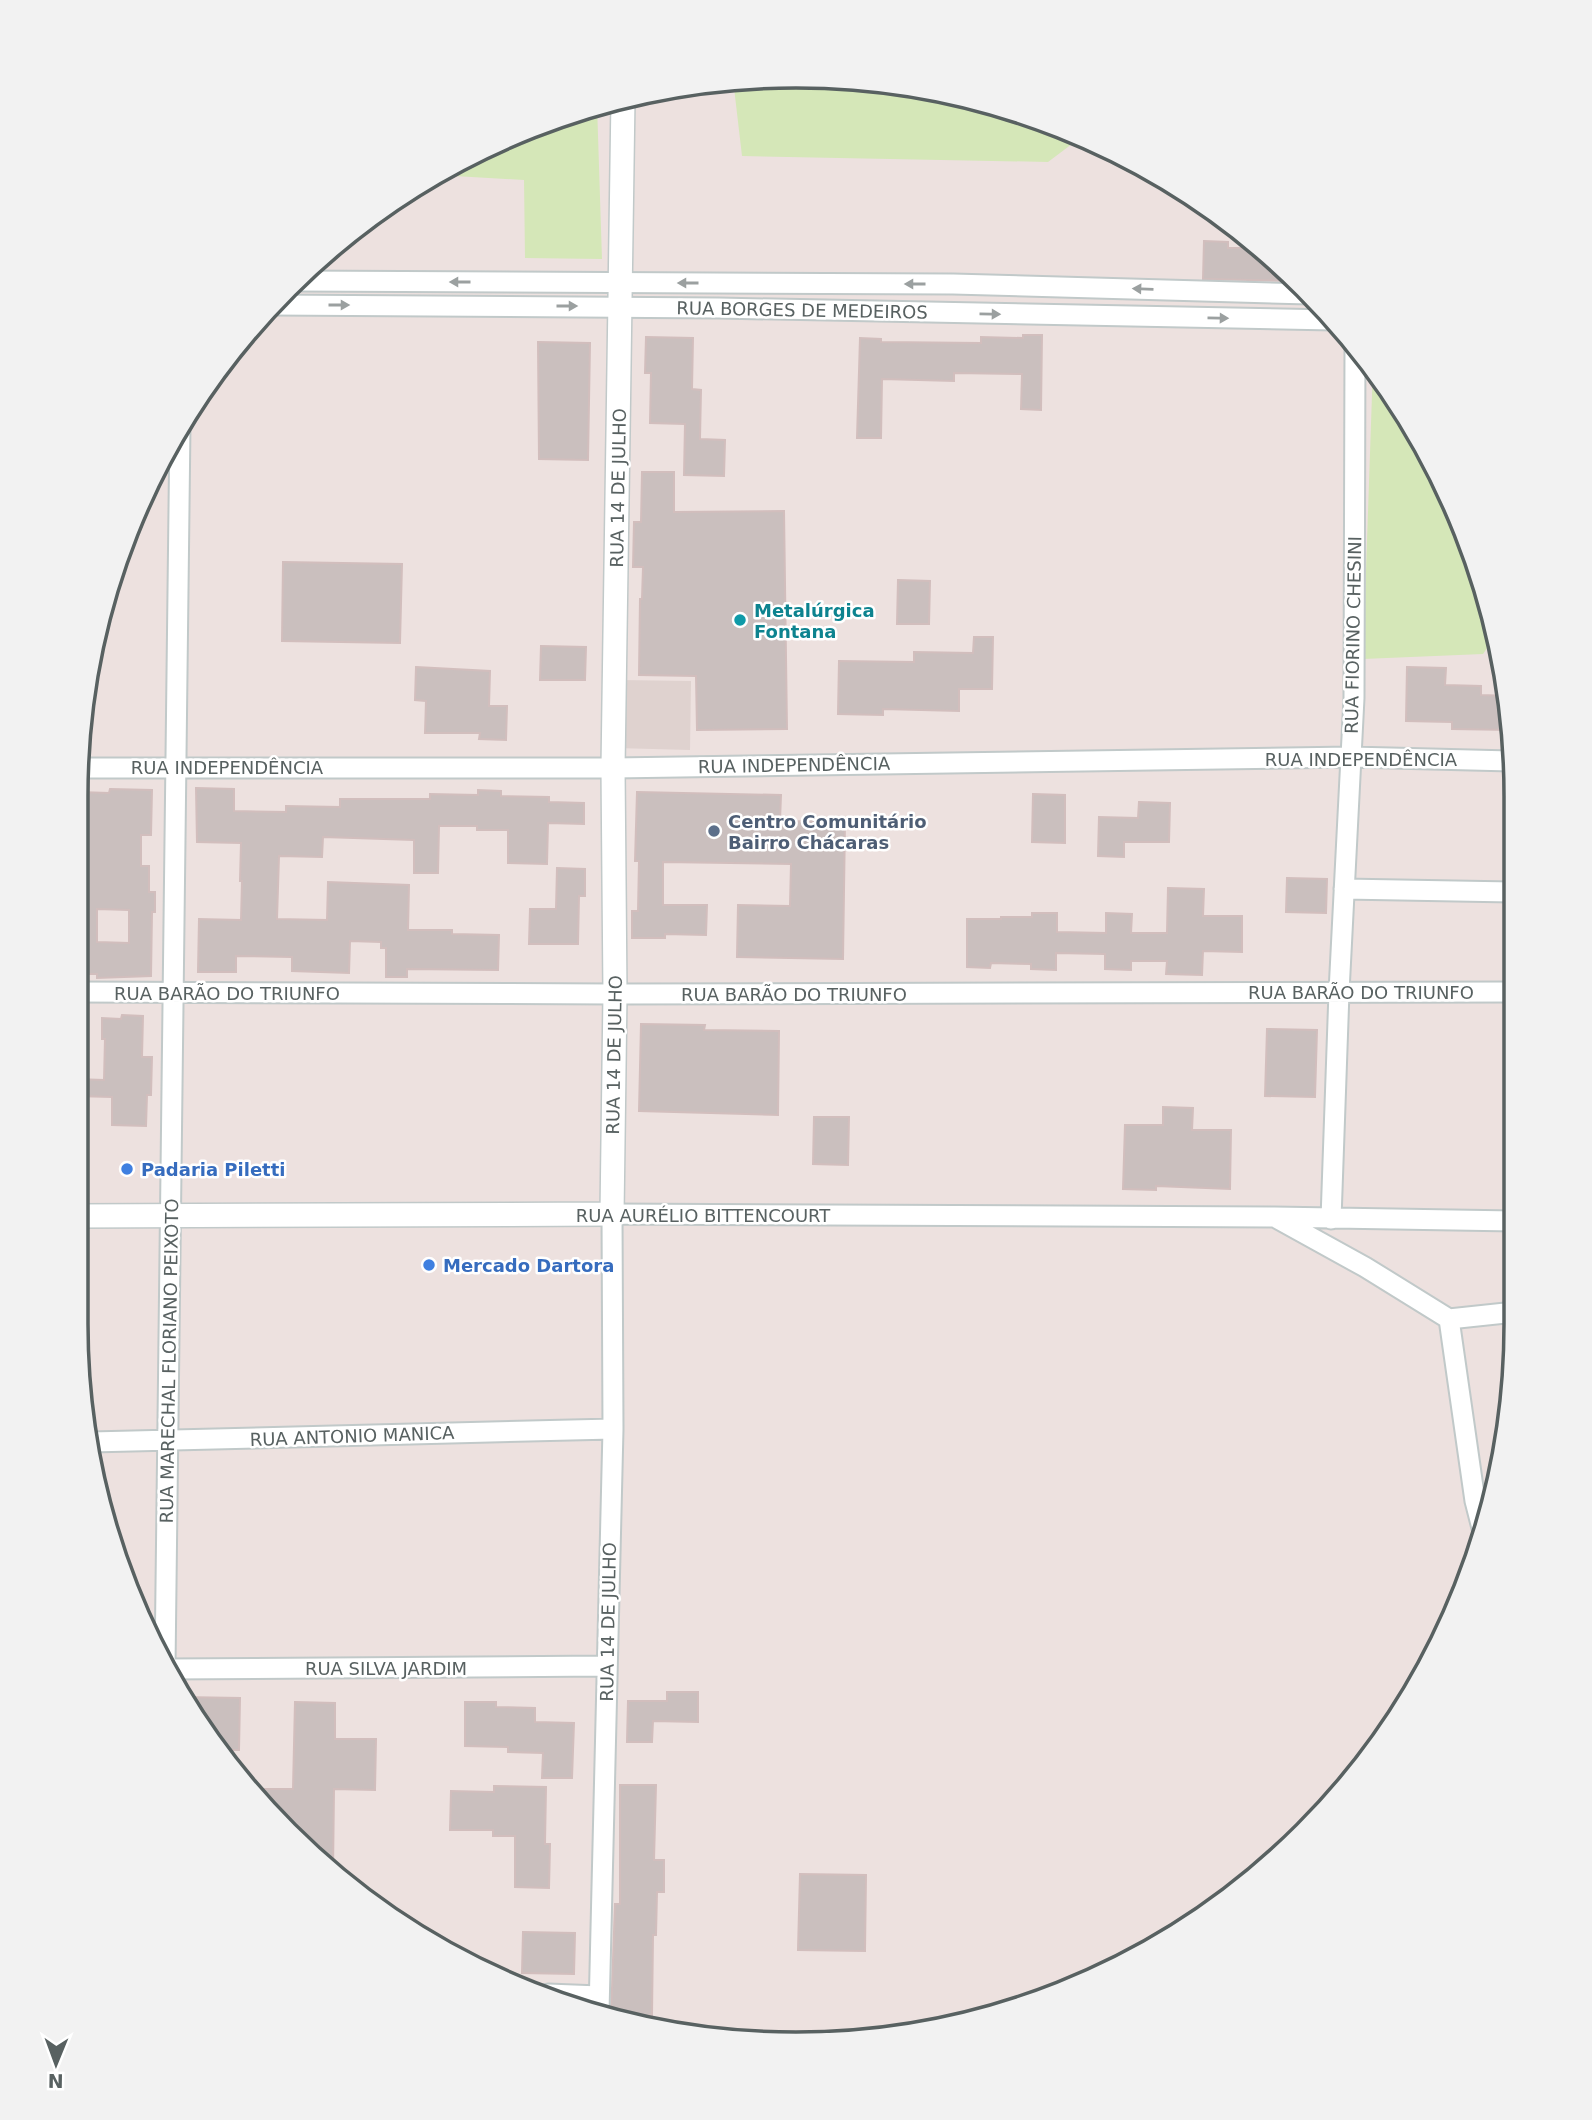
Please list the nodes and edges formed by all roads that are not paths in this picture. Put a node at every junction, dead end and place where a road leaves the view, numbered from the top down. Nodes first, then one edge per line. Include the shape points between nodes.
1 (623, 110) edge
2 (310, 281) edge
3 (620, 283) junction
4 (953, 284) junction
5 (1296, 294) edge
6 (286, 305) edge
7 (621, 307) junction
8 (953, 313) junction
9 (1320, 320) edge
10 (1355, 361) edge
11 (180, 446) edge
12 (1351, 757) junction
13 (1503, 761) edge
14 (176, 766) junction
15 (89, 768) edge
16 (613, 768) junction
17 (1344, 889) junction
18 (1504, 892) edge
19 (88, 992) edge
20 (1339, 992) junction
21 (1504, 992) edge
22 (173, 994) junction
23 (615, 994) junction
24 (611, 1214) junction
25 (88, 1216) edge
26 (171, 1216) junction
27 (1274, 1217) junction
28 (1331, 1219) junction
29 (1504, 1220) edge
30 (1504, 1313) edge
31 (1449, 1319) junction
32 (612, 1429) junction
33 (167, 1441) junction
34 (98, 1442) edge
35 (1478, 1513) edge
36 (165, 1645) edge
37 (607, 1666) junction
38 (177, 1669) edge
39 (599, 2004) edge

1 - 3 street, RUA 14 DE JULHO
3 -> 2 street, RUA BORGES DE MEDEIROS
4 -> 3 street, RUA BORGES DE MEDEIROS
3 - 7 street, RUA 14 DE JULHO
5 -> 4 street, RUA BORGES DE MEDEIROS
4 - 8 street
6 -> 7 street, RUA BORGES DE MEDEIROS
7 - 8 street, RUA BORGES DE MEDEIROS
7 - 16 street, RUA 14 DE JULHO
8 -> 9 street, RUA BORGES DE MEDEIROS
10 - 12 street, RUA FIORINO CHESINI
11 - 14 street, RUA MARECHAL FLORIANO PEIXOTO
12 - 13 street, RUA INDEPENDÊNCIA
12 - 16 street, RUA INDEPENDÊNCIA
12 - 17 street, RUA FIORINO CHESINI
14 - 15 street, RUA INDEPENDÊNCIA
14 - 16 street, RUA INDEPENDÊNCIA
14 - 22 street, RUA MARECHAL FLORIANO PEIXOTO
16 - 23 street, RUA 14 DE JULHO
17 - 18 street
17 - 20 street, RUA FIORINO CHESINI
19 - 22 street, RUA BARÃO DO TRIUNFO
20 - 21 street, RUA BARÃO DO TRIUNFO
20 - 23 street, RUA BARÃO DO TRIUNFO
20 - 28 street, RUA FIORINO CHESINI
22 - 23 street, RUA BARÃO DO TRIUNFO
22 - 26 street, RUA MARECHAL FLORIANO PEIXOTO
23 - 24 street, RUA 14 DE JULHO
24 - 26 street, RUA AURÉLIO BITTENCOURT
24 - 27 street, RUA AURÉLIO BITTENCOURT
24 - 32 street, RUA 14 DE JULHO
25 - 26 street, RUA AURÉLIO BITTENCOURT
26 - 33 street, RUA MARECHAL FLORIANO PEIXOTO
27 - 28 street, RUA AURÉLIO BITTENCOURT
27 - 31 street
28 - 29 street, RUA AURÉLIO BITTENCOURT
30 - 31 street
31 - 35 street
32 - 33 street, RUA ANTONIO MANICA
32 - 37 street, RUA 14 DE JULHO
33 - 34 street, RUA ANTONIO MANICA
33 - 36 street, RUA MARECHAL FLORIANO PEIXOTO
37 - 38 street, RUA SILVA JARDIM
37 - 39 street, RUA 14 DE JULHO

